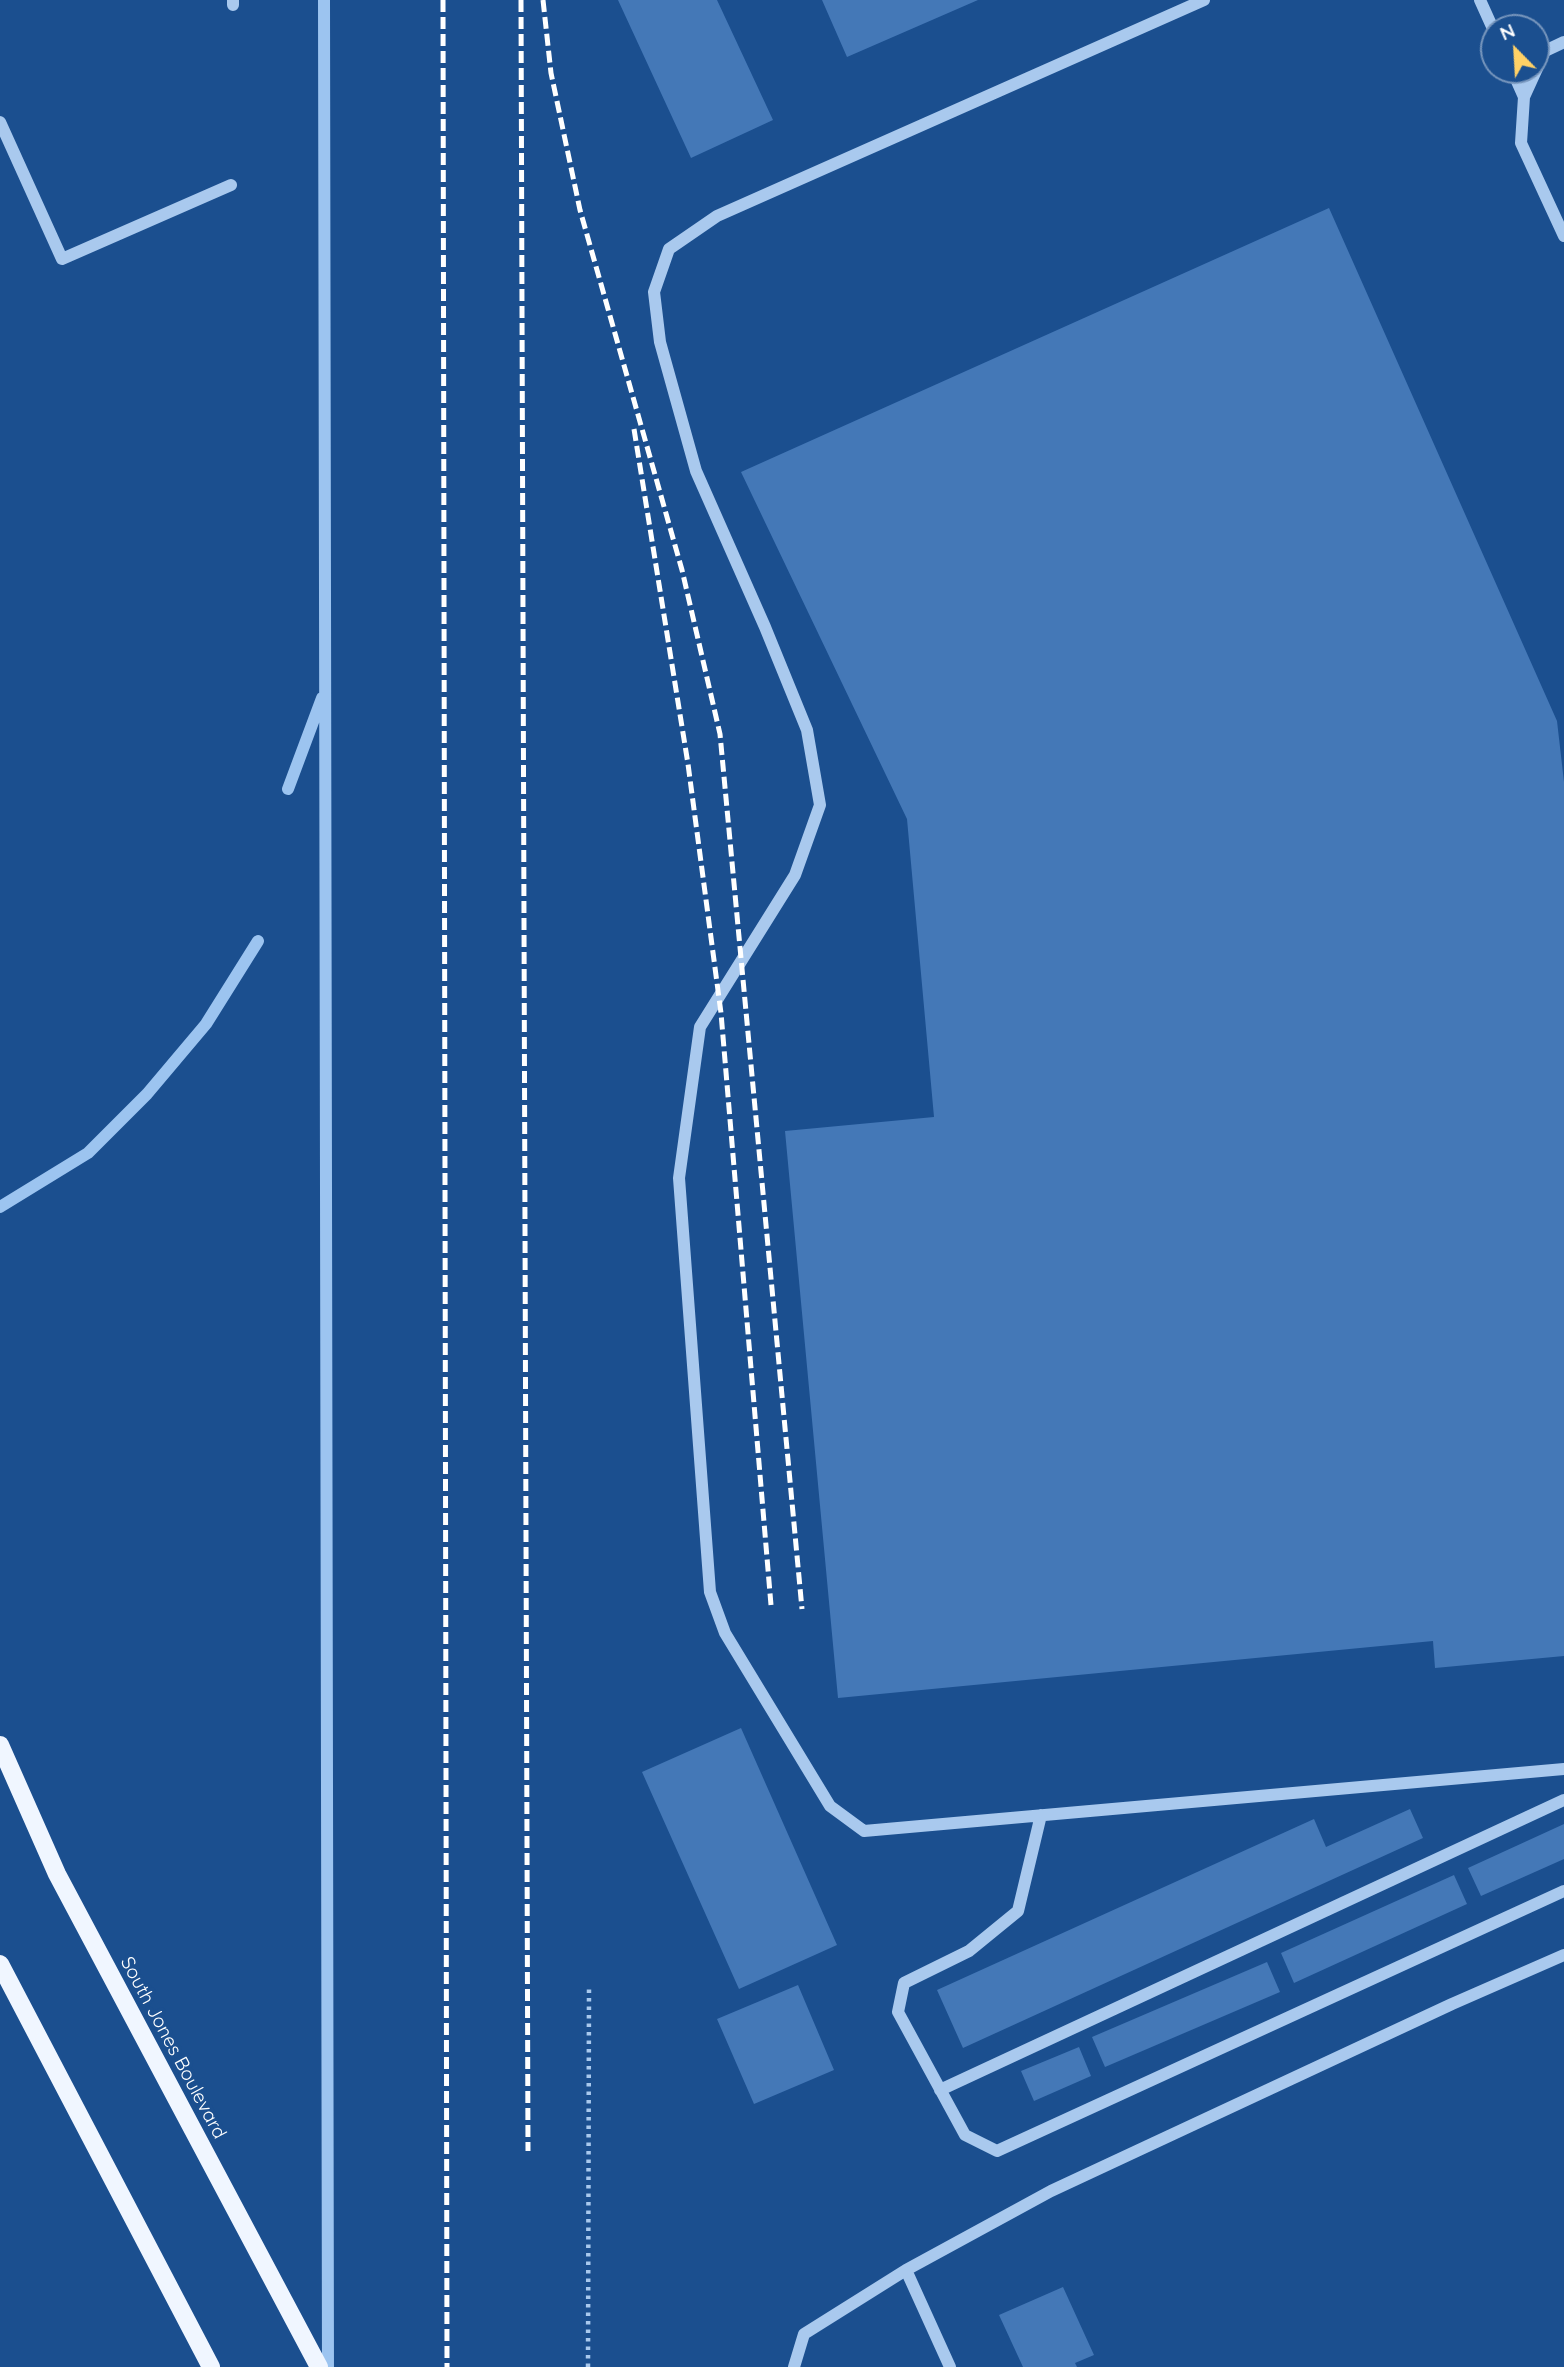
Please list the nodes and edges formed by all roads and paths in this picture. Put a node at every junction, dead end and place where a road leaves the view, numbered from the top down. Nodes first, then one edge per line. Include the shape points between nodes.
1 (1204, 0) edge
2 (1564, 42) edge
3 (1518, 84) edge
4 (1524, 97) junction
5 (0, 122) edge
6 (231, 185) dead end
7 (1564, 236) edge
8 (0, 1745) edge
9 (1564, 1769) edge
10 (1564, 1800) edge
11 (1041, 1815) junction
12 (1564, 1891) edge
13 (1564, 1955) edge
14 (0, 1964) edge
15 (589, 1989) dead end
16 (940, 2090) junction
17 (906, 2270) junction
18 (211, 2367) edge
19 (319, 2367) edge
20 (589, 2367) edge
21 (794, 2367) edge
22 (950, 2367) edge

1 - 11 lane via 717,216 669,249 654,292 660,342 696,471 807,730 820,805 795,875 700,1027 679,1178 710,1592 725,1633 830,1806 864,1831
2 - 4 lane via 1545,51
3 - 4 lane
4 - 7 lane via 1521,143
5 - 6 lane via 62,259
8 - 19 main road, South Jones Boulevard via 57,1874
9 - 11 lane
10 - 16 lane
11 - 16 lane via 1018,1911 969,1951 904,1983 898,2012
12 - 16 lane via 997,2151 965,2135
13 - 17 lane via 1051,2191
14 - 18 main road
15 - 20 path
17 - 21 lane via 804,2334
17 - 22 lane

